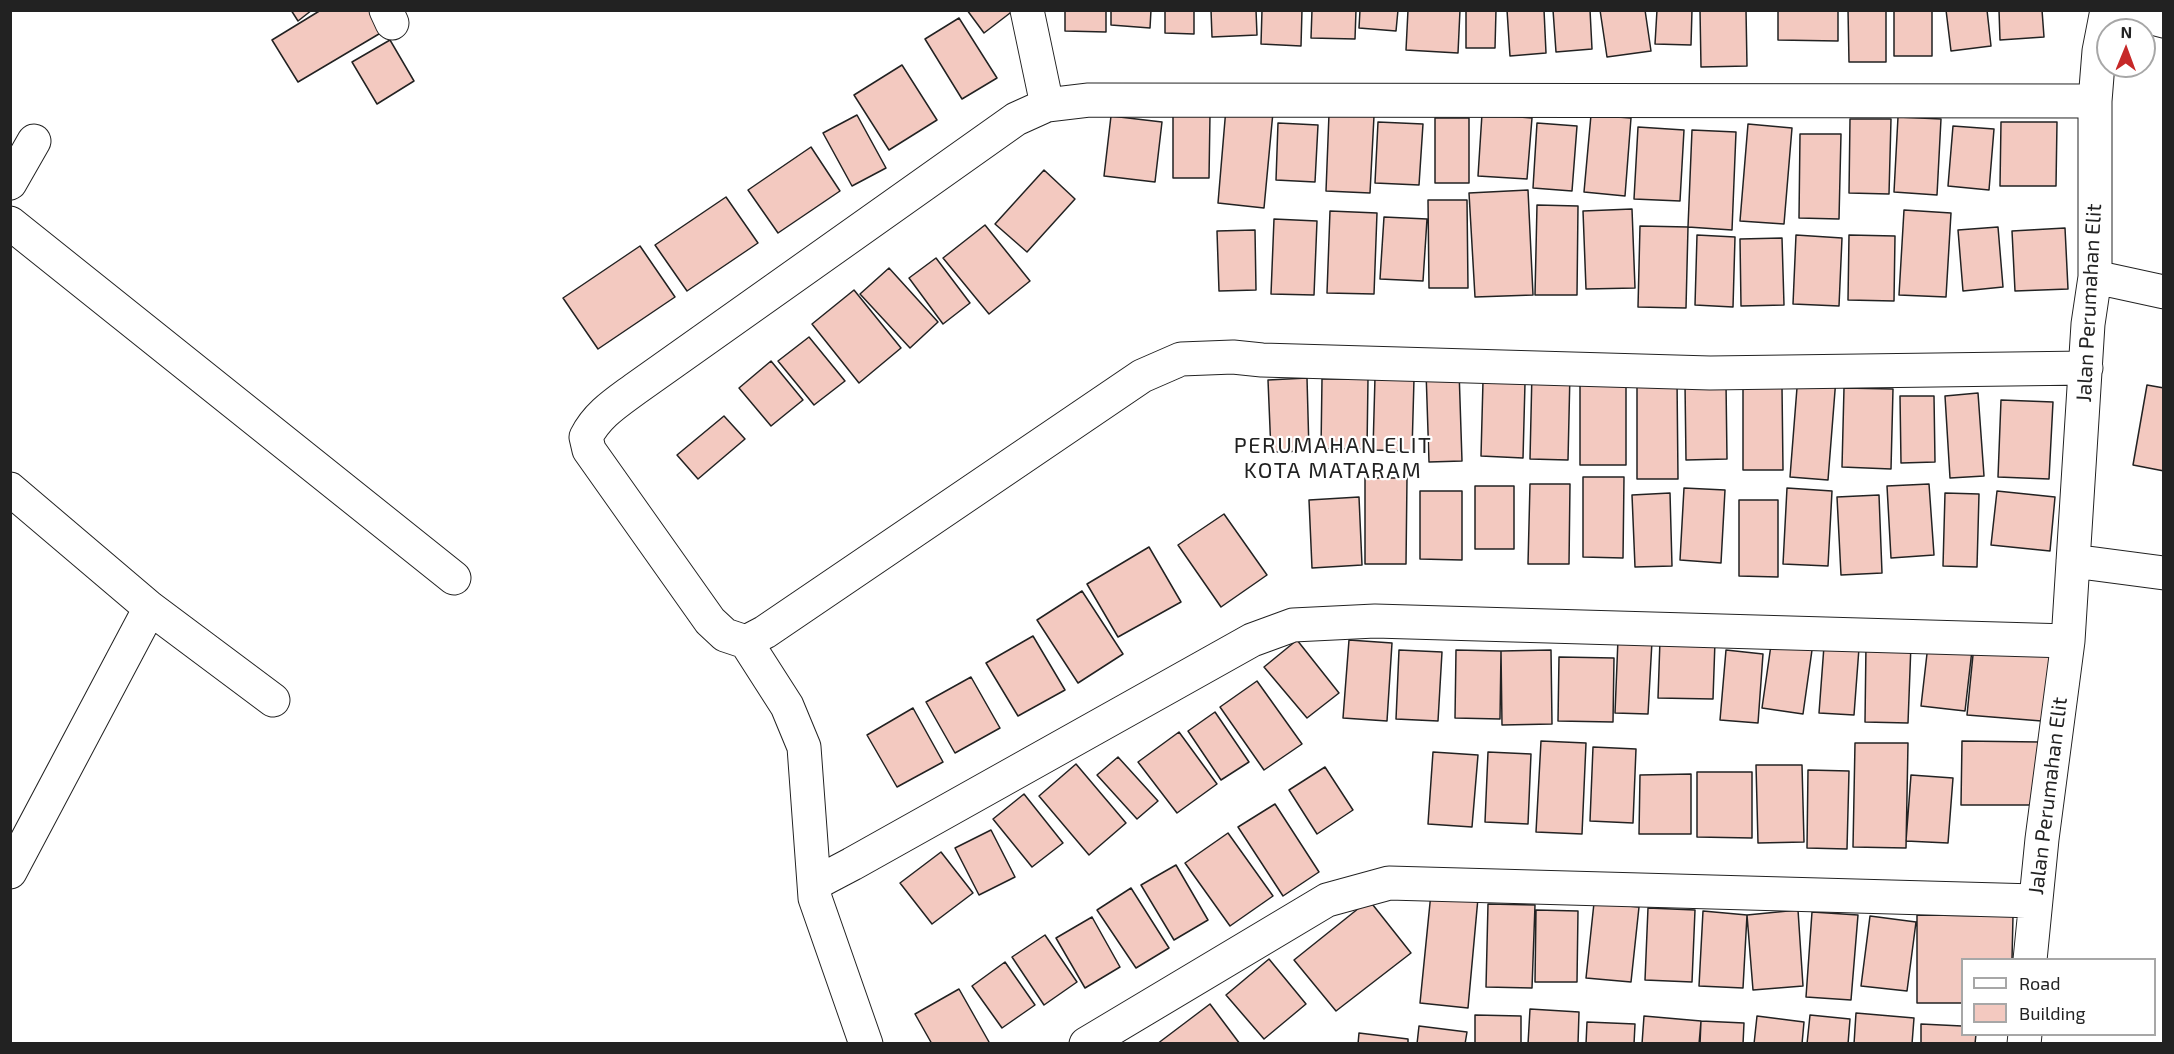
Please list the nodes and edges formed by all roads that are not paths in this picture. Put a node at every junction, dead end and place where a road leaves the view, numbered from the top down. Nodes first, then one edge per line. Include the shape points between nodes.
1 (1027, 10) edge
2 (2107, 10) edge
3 (2121, 10) edge
4 (2163, 21) edge
5 (2095, 101) junction
6 (1047, 105) junction
7 (34, 141) dead end
8 (10, 183) edge
9 (10, 223) edge
10 (2095, 277) junction
11 (2163, 292) edge
12 (2086, 368) junction
13 (10, 489) edge
14 (2073, 561) junction
15 (2163, 573) edge
16 (454, 578) dead end
17 (150, 608) junction
18 (2068, 641) junction
19 (746, 642) junction
20 (273, 700) dead end
21 (10, 872) edge
22 (814, 884) junction
23 (2035, 901) junction
24 (2030, 958) edge
25 (866, 1044) edge
26 (1086, 1044) edge

1 - 6 street
2 - 5 street, Jalan Perumahan Elit
3 - 4 street
5 - 6 street via 1089,100
5 - 10 street, Jalan Perumahan Elit
6 - 19 street via 1016,119 635,389 606,411 586,436 589,450 710,621 725,635
7 - 8 street
9 - 16 street
10 - 11 street
10 - 12 street, Jalan Perumahan Elit
12 - 14 street, Jalan Perumahan Elit
12 - 19 street via 1710,373 1233,357 1181,359 1142,376
13 - 17 street
14 - 15 street
14 - 18 street, Jalan Perumahan Elit
17 - 20 street
17 - 21 street
18 - 22 street via 1375,621 1293,625 1252,640
18 - 23 street, Jalan Perumahan Elit
19 - 22 street via 787,706 804,747
22 - 25 street via 815,898
23 - 24 street, Jalan Perumahan Elit
23 - 26 street via 1389,883 1327,900

